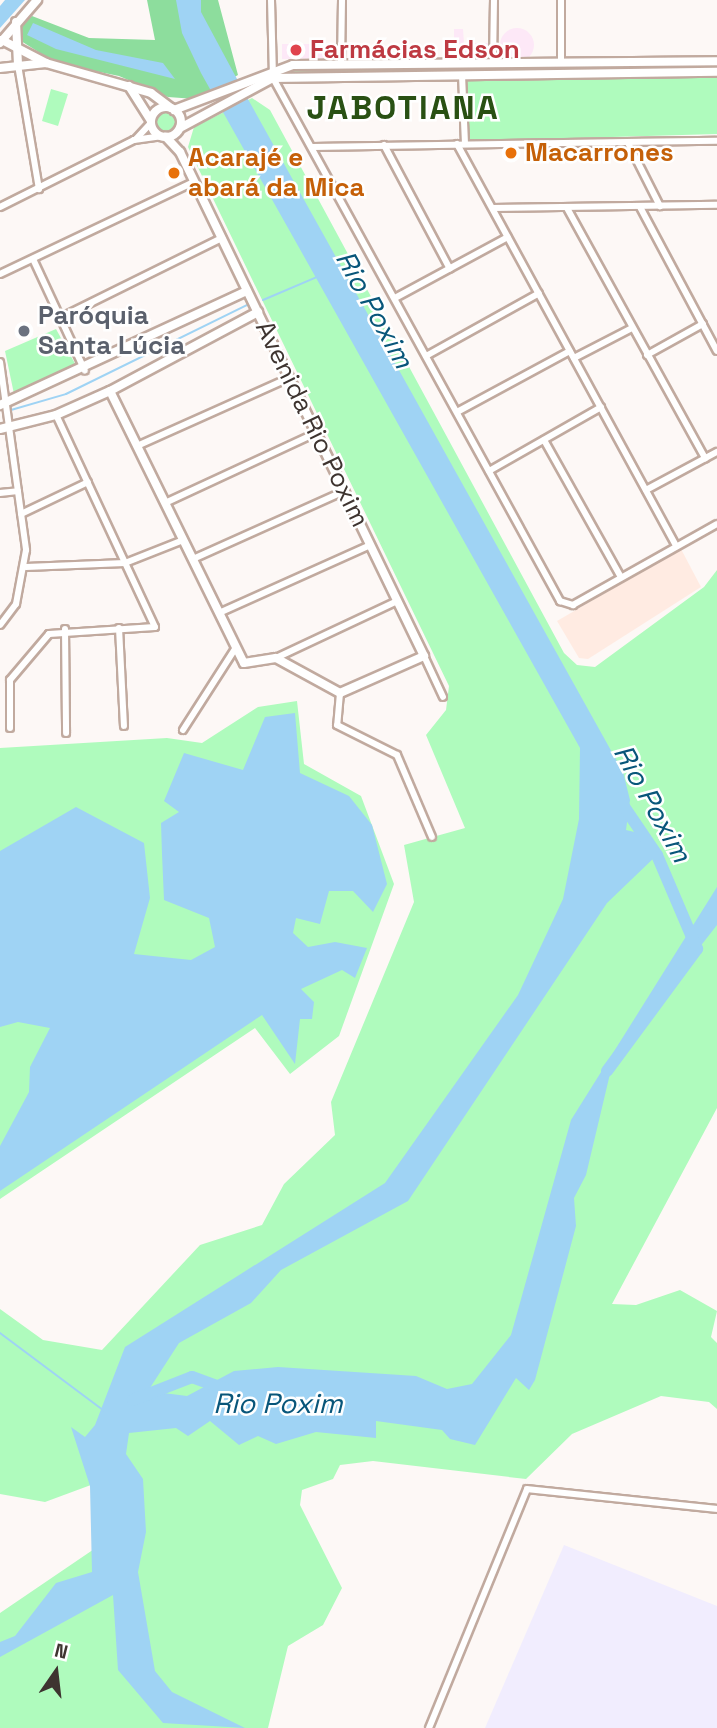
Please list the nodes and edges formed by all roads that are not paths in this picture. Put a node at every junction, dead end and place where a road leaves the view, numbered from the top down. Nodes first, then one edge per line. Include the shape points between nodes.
1 (37, 0) edge
2 (271, 0) edge
3 (342, 0) edge
4 (494, 0) edge
5 (561, 0) edge
6 (16, 22) junction
7 (1, 41) edge
8 (18, 46) junction
9 (717, 61) edge
10 (46, 63) junction
11 (491, 63) junction
12 (561, 63) junction
13 (341, 64) junction
14 (18, 65) junction
15 (0, 68) edge
16 (717, 72) edge
17 (274, 74) junction
18 (462, 75) junction
19 (490, 75) junction
20 (129, 86) junction
21 (205, 106) junction
22 (173, 109) junction
23 (151, 122) junction
24 (179, 129) junction
25 (163, 136) junction
26 (134, 141) junction
27 (717, 141) edge
28 (628, 143) junction
29 (461, 144) junction
30 (384, 145) junction
31 (313, 147) junction
32 (180, 152) junction
33 (194, 182) junction
34 (39, 189) junction
35 (715, 205) edge
36 (660, 206) junction
37 (0, 207) edge
38 (640, 207) junction
39 (493, 208) junction
40 (567, 208) junction
41 (717, 215) edge
42 (508, 237) junction
43 (222, 238) junction
44 (33, 259) junction
45 (450, 269) junction
46 (0, 274) edge
47 (247, 291) junction
48 (539, 293) junction
49 (395, 298) junction
50 (258, 312) junction
51 (60, 318) junction
52 (703, 324) junction
53 (632, 328) junction
54 (715, 342) edge
55 (570, 351) junction
56 (717, 351) edge
57 (647, 355) junction
58 (426, 356) junction
59 (574, 358) junction
60 (0, 362) edge
61 (85, 371) junction
62 (289, 377) junction
63 (110, 391) junction
64 (3, 405) edge
65 (601, 407) junction
66 (457, 412) junction
67 (56, 415) junction
68 (4, 429) edge
69 (316, 433) junction
70 (544, 440) junction
71 (137, 446) junction
72 (717, 452) edge
73 (705, 458) junction
74 (489, 471) junction
75 (88, 481) junction
76 (646, 490) junction
77 (18, 491) junction
78 (344, 491) junction
79 (0, 493) edge
80 (165, 503) junction
81 (22, 514) junction
82 (717, 524) edge
83 (183, 540) junction
84 (370, 545) junction
85 (676, 546) junction
86 (192, 559) junction
87 (125, 563) junction
88 (26, 567) junction
89 (621, 577) junction
90 (397, 601) junction
91 (219, 613) junction
92 (0, 625) edge
93 (119, 628) junction
94 (65, 629) junction
95 (235, 649) junction
96 (424, 656) junction
97 (276, 658) junction
98 (341, 693) junction
99 (443, 696) dead end
100 (124, 726) dead end
101 (10, 728) dead end
102 (183, 730) dead end
103 (66, 733) dead end
104 (432, 837) dead end
105 (717, 1509) edge
106 (429, 1728) edge

1 - 6 street
2 - 17 street
3 - 13 street
4 - 11 street
5 - 12 street
6 - 7 street
6 - 8 street
7 - 8 street
8 - 10 street
8 - 14 street
9 - 12 street
10 - 14 street
10 - 20 street
11 - 12 street
11 - 13 street
11 - 19 street
13 - 17 street
14 - 15 street
14 - 34 street
16 - 19 street
17 - 18 street
17 - 21 street
17 - 31 street
18 - 19 street
18 - 29 street
20 - 22 street
20 - 23 street
21 - 22 street
21 - 24 street
22 - 23 street via 158,110
22 - 24 street, Avenida Rio Poxim
23 - 25 street, Avenida Rio Poxim
23 - 26 street
24 - 25 street
24 - 32 street, Avenida Rio Poxim
25 - 26 street
25 - 32 street, Avenida Rio Poxim
26 - 34 street
27 - 28 street
28 - 29 street
28 - 36 street
29 - 30 street
29 - 39 street
30 - 31 street
30 - 45 street
31 - 49 street
32 - 33 street, Avenida Rio Poxim
33 - 43 street, Avenida Rio Poxim
33 - 44 street
34 - 37 street
35 - 36 street
35 - 41 street
36 - 38 street
38 - 40 street
38 - 52 street
39 - 40 street
39 - 42 street
40 - 53 street
42 - 45 street
42 - 48 street
43 - 47 street, Avenida Rio Poxim
43 - 51 street
44 - 46 street
44 - 51 street
45 - 49 street
47 - 50 street, Avenida Rio Poxim
47 - 61 street
48 - 55 street
48 - 58 street
49 - 58 street
50 - 62 street, Avenida Rio Poxim
50 - 63 street
51 - 61 street
52 - 54 street
52 - 57 street
53 - 57 street
53 - 59 street
54 - 56 street
55 - 59 street
55 - 66 street
57 - 73 street
58 - 66 street
59 - 65 street
60 - 64 street
61 - 64 street
62 - 69 street, Avenida Rio Poxim
62 - 71 street
63 - 67 street
63 - 71 street
64 - 68 street
65 - 70 street
65 - 76 street
66 - 74 street
67 - 68 street
67 - 75 street
68 - 77 street
69 - 78 street, Avenida Rio Poxim
69 - 80 street
70 - 74 street
70 - 89 street
71 - 80 street
72 - 73 street
73 - 76 street
74 - 89 street via 566,605
75 - 81 street
75 - 87 street
76 - 85 street
77 - 79 street
77 - 81 street
78 - 84 street, Avenida Rio Poxim
78 - 86 street
80 - 83 street
81 - 88 street
82 - 85 street
83 - 86 street
83 - 87 street
84 - 90 street, Avenida Rio Poxim
84 - 91 street
85 - 89 street
86 - 91 street
87 - 88 street
87 - 93 street via 155,627
88 - 92 street via 16,604
90 - 96 street, Avenida Rio Poxim
90 - 97 street
91 - 95 street
93 - 94 street
93 - 100 street
94 - 101 street via 43,639 10,680
94 - 103 street
95 - 97 street via 247,665
95 - 102 street
96 - 98 street
96 - 99 street, Avenida Rio Poxim
97 - 98 street
98 - 104 street via 337,724 397,755
105 - 106 street via 527,1489

